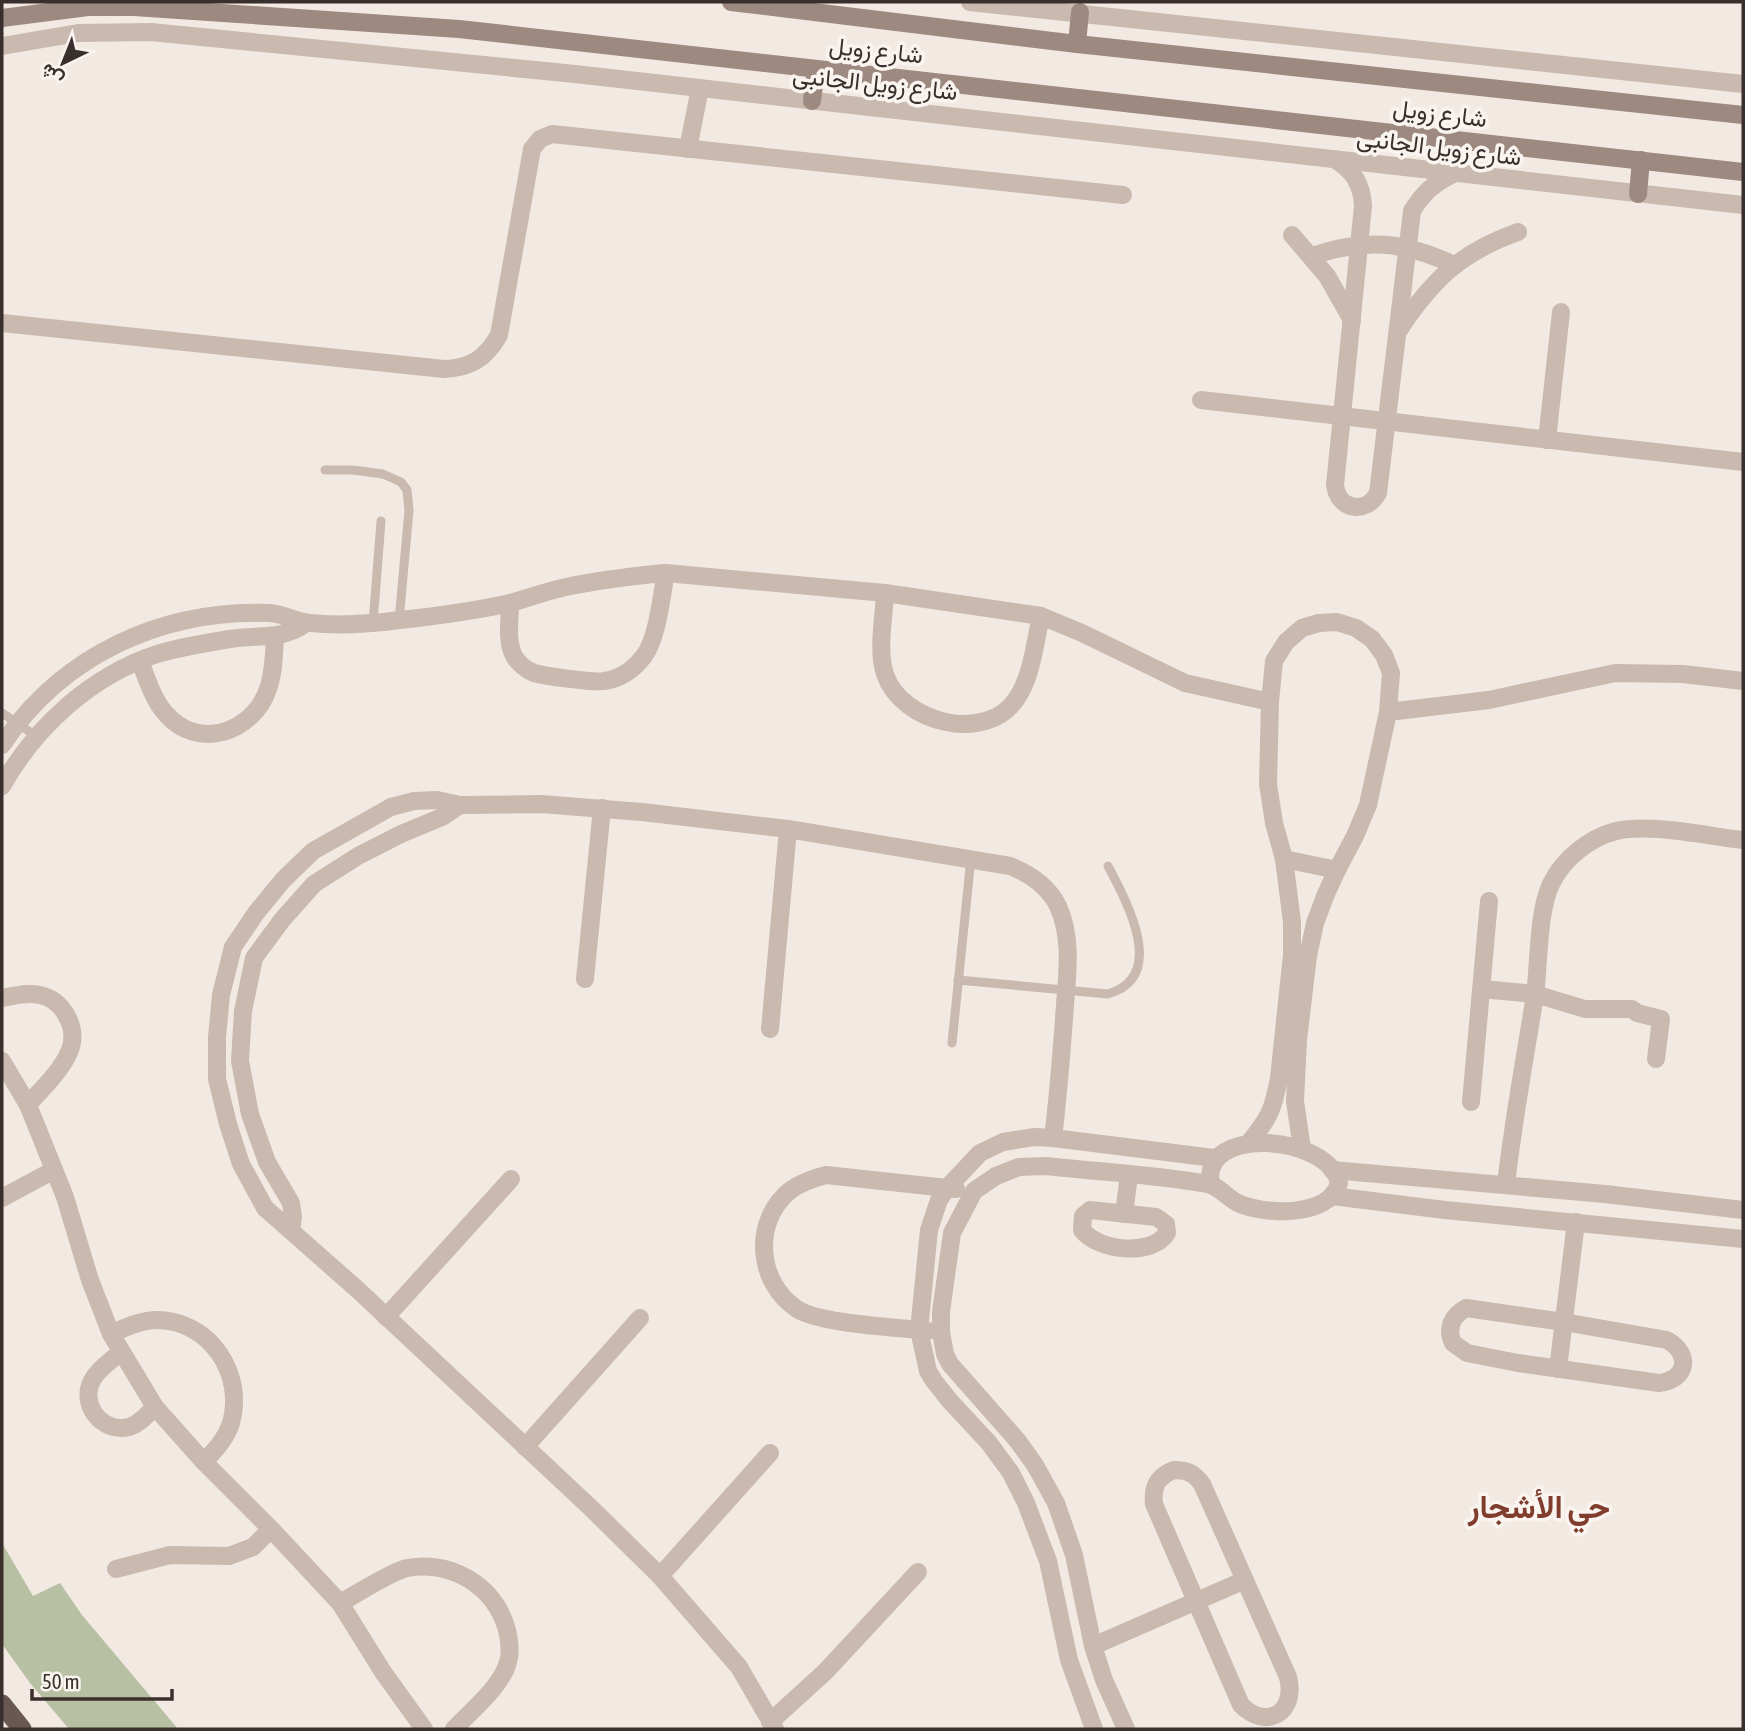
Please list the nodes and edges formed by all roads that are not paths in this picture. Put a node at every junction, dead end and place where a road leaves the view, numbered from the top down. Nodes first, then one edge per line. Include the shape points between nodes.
1 (731, 2) edge
2 (970, 2) edge
3 (756, 3) edge
4 (133, 4) edge
5 (28, 8) edge
6 (1080, 12) junction
7 (2, 18) edge
8 (1077, 44) junction
9 (2, 46) edge
10 (816, 69) junction
11 (1743, 84) edge
12 (699, 88) junction
13 (812, 101) junction
14 (1743, 116) edge
15 (688, 149) junction
16 (1334, 159) junction
17 (1642, 160) junction
18 (1743, 172) edge
19 (1452, 174) junction
20 (1638, 194) junction
21 (1124, 195) dead end
22 (1743, 205) edge
23 (1518, 232) dead end
24 (1292, 235) dead end
25 (1360, 244) junction
26 (1408, 247) junction
27 (1312, 256) junction
28 (1454, 265) junction
29 (1561, 312) dead end
30 (1352, 320) junction
31 (2, 323) edge
32 (1397, 333) junction
33 (1201, 400) dead end
34 (1342, 417) junction
35 (1386, 422) junction
36 (1547, 440) junction
37 (1743, 463) edge
38 (325, 470) dead end
39 (381, 520) dead end
40 (666, 573) junction
41 (885, 593) junction
42 (510, 603) junction
43 (1041, 616) junction
44 (399, 621) junction
45 (306, 623) junction
46 (373, 623) junction
47 (275, 636) junction
48 (140, 661) junction
49 (1743, 681) edge
50 (1270, 702) junction
51 (1388, 712) junction
52 (9, 718) edge
53 (36, 736) junction
54 (2, 745) edge
55 (2, 786) edge
56 (460, 805) junction
57 (602, 808) junction
58 (788, 829) junction
59 (1743, 841) edge
60 (971, 858) junction
61 (1284, 859) junction
62 (1108, 866) dead end
63 (1337, 870) junction
64 (1489, 901) dead end
65 (233, 947) junction
66 (254, 958) junction
67 (585, 979) dead end
68 (958, 980) junction
69 (1482, 989) junction
70 (1066, 990) junction
71 (1535, 993) junction
72 (2, 998) edge
73 (770, 1028) dead end
74 (952, 1043) dead end
75 (1656, 1059) dead end
76 (2, 1061) edge
77 (1471, 1102) dead end
78 (28, 1105) junction
79 (1053, 1138) junction
80 (1248, 1144) junction
81 (1302, 1149) junction
82 (1214, 1158) junction
83 (54, 1170) junction
84 (1332, 1170) junction
85 (1129, 1175) junction
86 (510, 1179) dead end
87 (1211, 1184) junction
88 (1506, 1185) junction
89 (947, 1188) junction
90 (974, 1191) junction
91 (1332, 1196) junction
92 (2, 1198) edge
93 (1743, 1210) edge
94 (1124, 1214) dead end
95 (1576, 1222) junction
96 (291, 1230) junction
97 (1743, 1239) edge
98 (386, 1317) junction
99 (640, 1318) dead end
100 (1564, 1322) junction
101 (919, 1329) junction
102 (942, 1332) junction
103 (111, 1334) junction
104 (121, 1352) junction
105 (1558, 1369) junction
106 (155, 1407) junction
107 (525, 1447) junction
108 (770, 1453) dead end
109 (204, 1462) junction
110 (271, 1529) junction
111 (116, 1569) dead end
112 (918, 1572) dead end
113 (660, 1576) junction
114 (1245, 1580) junction
115 (1195, 1601) junction
116 (340, 1603) junction
117 (1093, 1646) junction
118 (2, 1704) edge
119 (772, 1726) edge
120 (1119, 1728) edge
121 (22, 1729) edge
122 (424, 1729) edge
123 (454, 1729) edge
124 (1094, 1729) edge

1 - 3 main road, شارع زويل
2 - 6 street
3 - 8 main road, شارع زويل
4 - 5 main road, شارع زويل
4 - 10 main road, شارع زويل via 459,29
5 - 7 main road, شارع زويل
6 - 8 main road
6 - 11 street
8 - 14 main road, شارع زويل
9 - 12 street, شارع زويل الجانبى via 78,33 151,32
10 - 13 main road
10 - 17 main road, شارع زويل
12 - 13 street, شارع زويل الجانبى
12 - 15 street
13 - 16 street, شارع زويل الجانبى
15 - 21 street
15 - 31 street via 552,134 535,143 499,335 483,357 458,369
16 - 19 street, شارع زويل الجانبى
16 - 25 street via 1353,173 1362,195
17 - 18 main road, شارع زويل
17 - 20 main road
19 - 20 street, شارع زويل الجانبى
19 - 26 street via 1436,182 1412,211
20 - 22 street, شارع زويل الجانبى
23 - 28 street
24 - 27 street
25 - 26 street
25 - 27 street
25 - 30 street
26 - 28 street
26 - 32 street
27 - 30 street
28 - 32 street via 1422,295
29 - 36 street
30 - 34 street
32 - 35 street
33 - 34 street
34 - 35 street
34 - 35 street via 1336,492 1344,503 1356,508 1369,504 1378,494
35 - 36 street
36 - 37 street
38 - 44 lane via 383,474 407,490
39 - 46 lane
40 - 41 street
40 - 42 street via 565,587
40 - 42 street via 646,654 619,677 602,681 534,673 522,666 510,643
41 - 43 street
41 - 43 street via 884,672 892,690 906,705 944,722 986,720 1016,701 1024,687
42 - 44 street
43 - 50 street via 1185,683
44 - 46 street
45 - 46 street
45 - 47 street
45 - 52 street via 265,613 205,617 160,627 87,659
47 - 48 street via 208,642
47 - 48 street via 271,678 263,701 238,726 214,735 174,723 157,701
48 - 53 street via 97,682
49 - 51 street via 1615,673 1489,699
50 - 51 street via 1274,661 1286,642 1302,628 1337,622 1356,628 1384,654 1391,673
50 - 61 street via 1268,784
51 - 63 street via 1368,805
52 - 53 lane
52 - 54 street
53 - 55 street
56 - 57 street
56 - 65 street via 437,800 391,807 313,851 283,880
56 - 66 street via 358,856 314,884
57 - 58 street
57 - 67 street
58 - 60 street
58 - 73 street
59 - 71 street via 1644,828 1615,831 1589,842 1550,884
60 - 68 lane
60 - 70 street via 1029,874 1058,905 1068,950
61 - 63 street
61 - 80 street via 1292,955 1279,1078 1269,1118
62 - 70 lane via 1139,944 1137,972 1129,983 1108,994
63 - 81 street via 1315,923 1308,956 1295,1101
64 - 69 street
65 - 66 street
65 - 96 street via 221,995 218,1079 241,1164 265,1208
66 - 96 street via 243,1011 240,1061 250,1114 291,1203
68 - 70 lane
68 - 74 lane
69 - 71 street
69 - 77 street
70 - 79 street
71 - 75 street via 1585,1009 1632,1009 1661,1018
71 - 88 street
72 - 78 street via 43,995 54,1001 70,1022 68,1052
76 - 78 street
78 - 83 street
79 - 82 street
79 - 89 street via 1003,1142 981,1153
80 - 81 street via 1266,1142
80 - 82 street
81 - 84 street
82 - 87 street
83 - 92 street
83 - 103 street
84 - 88 street
84 - 91 street via 1339,1183
85 - 87 street
85 - 90 street via 1019,1167 996,1175
85 - 94 street
86 - 98 street
87 - 91 street via 1237,1203 1269,1212 1302,1210
88 - 93 street
89 - 90 street
89 - 101 street via 929,1230
89 - 101 street via 826,1175 807,1180 779,1202 764,1241 771,1280 797,1309 815,1317
90 - 102 street via 952,1233
91 - 95 street
95 - 97 street
95 - 100 street
96 - 98 street
98 - 107 street
99 - 107 street
100 - 105 street
100 - 105 street via 1466,1308 1454,1317 1450,1328 1453,1343 1467,1353
100 - 105 street via 1667,1340 1677,1345 1683,1365 1670,1382 1658,1383
101 - 102 street
101 - 124 street via 934,1381 989,1443 1026,1503 1048,1561 1069,1660
102 - 117 street via 950,1364 1017,1440 1056,1503 1074,1555
103 - 104 street
103 - 109 street via 158,1320 198,1332 214,1346 226,1363 235,1404 221,1444
104 - 106 street
104 - 106 street via 93,1379 92,1410 98,1419 118,1428 138,1423
106 - 109 street
107 - 113 street
108 - 113 street
109 - 110 street
110 - 111 street via 253,1547 229,1556 170,1555
110 - 116 street
112 - 119 street
113 - 119 street via 739,1667
114 - 115 street
114 - 115 street via 1202,1484 1195,1475 1174,1469 1156,1482 1154,1504
114 - 115 street via 1292,1691 1289,1703 1273,1717 1249,1714 1241,1705
115 - 117 street
116 - 122 street
116 - 123 street via 403,1569 421,1566 455,1572 485,1591 504,1621 509,1661 500,1680
117 - 120 street
118 - 121 highway

